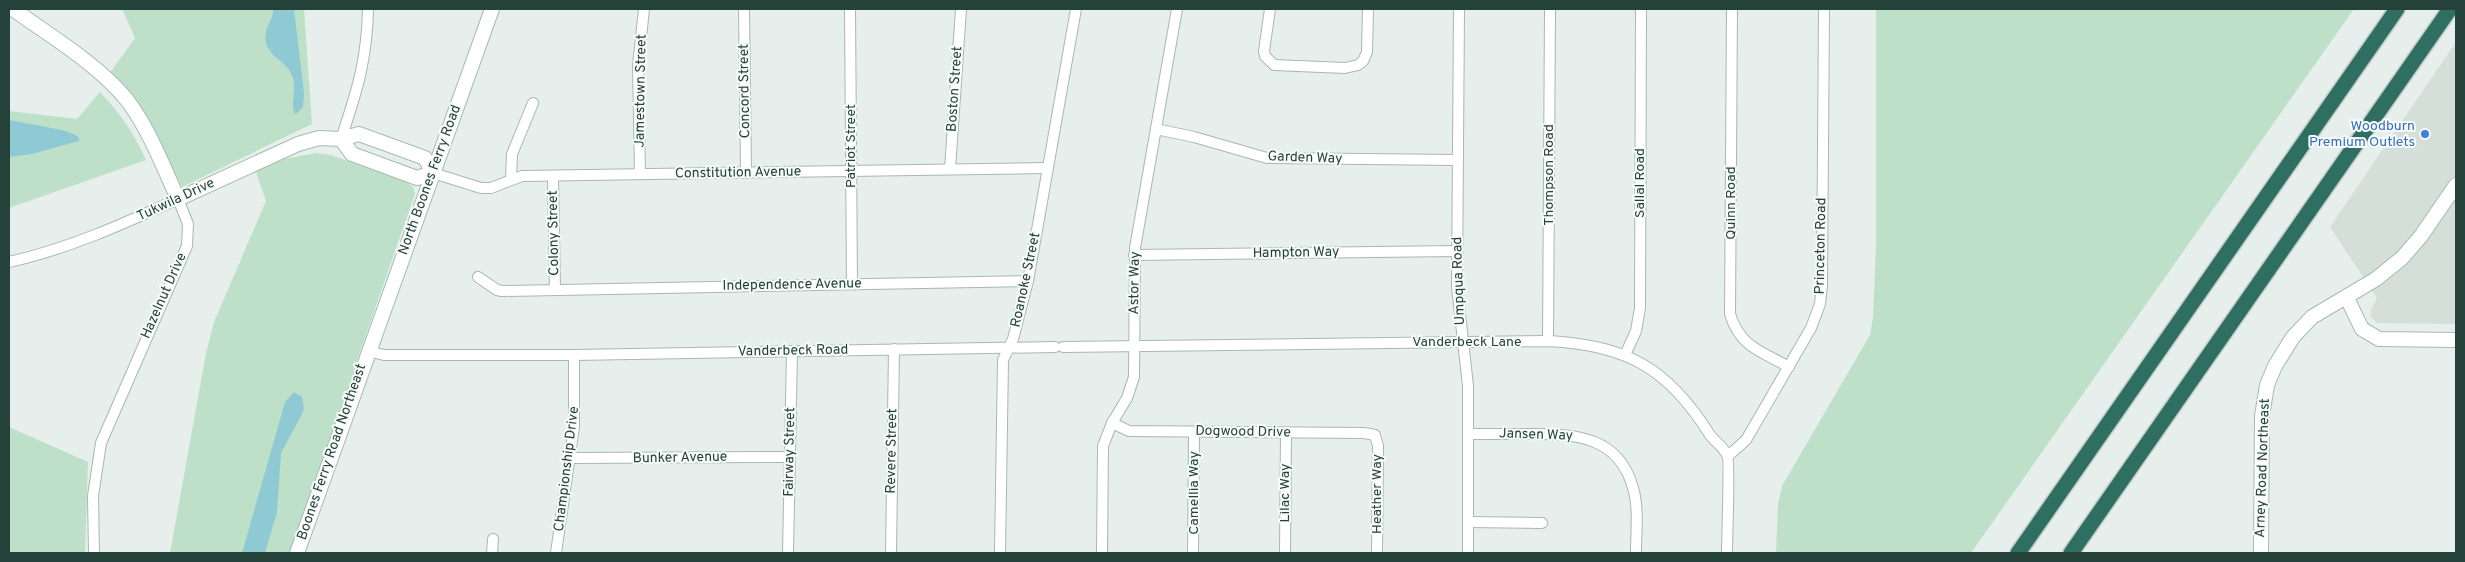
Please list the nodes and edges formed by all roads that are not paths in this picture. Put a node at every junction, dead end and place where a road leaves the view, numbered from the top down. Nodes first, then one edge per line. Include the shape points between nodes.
1 (13, 9) edge
2 (368, 9) edge
3 (492, 9) edge
4 (644, 9) edge
5 (744, 9) edge
6 (850, 9) edge
7 (961, 9) edge
8 (1076, 9) edge
9 (1178, 9) edge
10 (1270, 9) edge
11 (1368, 9) edge
12 (1459, 9) edge
13 (1550, 9) edge
14 (1641, 9) edge
15 (1732, 9) edge
16 (1824, 9) edge
17 (2397, 9) edge
18 (2450, 9) edge
19 (533, 103) dead end
20 (1156, 129) junction
21 (341, 139) junction
22 (1458, 160) junction
23 (1047, 168) junction
24 (950, 169) junction
25 (851, 171) junction
26 (433, 173) junction
27 (746, 173) junction
28 (640, 174) junction
29 (553, 176) junction
30 (511, 179) junction
31 (2456, 185) edge
32 (178, 199) junction
33 (1457, 251) junction
34 (1134, 255) junction
35 (9, 262) edge
36 (478, 277) dead end
37 (1028, 282) junction
38 (852, 284) junction
39 (555, 290) junction
40 (2347, 298) junction
41 (2456, 340) edge
42 (1463, 341) junction
43 (1548, 341) junction
44 (1134, 345) junction
45 (1008, 347) junction
46 (1059, 347) joint
47 (894, 349) junction
48 (368, 351) junction
49 (792, 351) junction
50 (574, 355) junction
51 (1625, 355) junction
52 (1789, 367) junction
53 (1112, 423) junction
54 (1194, 432) junction
55 (1286, 433) junction
56 (1469, 434) junction
57 (1376, 435) joint
58 (1728, 456) junction
59 (790, 457) junction
60 (571, 458) junction
61 (1468, 522) junction
62 (1542, 523) dead end
63 (494, 539) dead end
64 (94, 553) edge
65 (297, 553) edge
66 (492, 553) edge
67 (556, 553) edge
68 (788, 553) edge
69 (891, 553) edge
70 (1000, 553) edge
71 (1102, 553) edge
72 (1193, 553) edge
73 (1285, 553) edge
74 (1377, 553) edge
75 (1468, 553) edge
76 (1636, 553) edge
77 (1727, 553) edge
78 (2018, 553) edge
79 (2071, 553) edge
80 (2261, 553) edge

1 - 32 main road, Hazelnut Drive via 100,73 122,95 147,133
2 - 21 street via 364,62
3 - 26 main road, North Boones Ferry Road
4 - 28 street, Jamestown Street via 638,66
5 - 27 street, Concord Street
6 - 25 street, Patriot Street
7 - 24 street, Boston Street
8 - 23 street, Roanoke Street
9 - 20 street, Astor Way
10 - 11 street via 1264,51 1274,65 1345,68 1358,66 1366,57
12 - 22 street, Umpqua Road
13 - 43 street, Thompson Road
14 - 51 street, Sallal Road via 1640,308 1636,331
15 - 52 street, Quinn Road via 1730,314 1735,330 1744,342
16 - 52 street, Princeton Road via 1821,295 1811,328
17 - 78 highway
18 - 79 highway
19 - 30 street via 512,154
20 - 22 street, Garden Way via 1278,159
20 - 34 street, Astor Way
21 - 26 main road via 352,154 417,178
21 - 26 main road, Tukwila Drive via 359,134 425,158
21 - 32 main road, Tukwila Drive via 319,138 298,144
22 - 33 street, Umpqua Road
23 - 24 street, Constitution Avenue
23 - 37 street, Roanoke Street
24 - 25 street, Constitution Avenue
25 - 27 street, Constitution Avenue
25 - 38 street, Patriot Street
26 - 30 street, Constitution Avenue via 481,188
26 - 48 main road, North Boones Ferry Road
27 - 28 street, Constitution Avenue
28 - 29 street, Constitution Avenue
29 - 30 street, Constitution Avenue
29 - 39 street, Colony Street
31 - 40 main road, Arney Road Northeast via 2402,258
32 - 35 street, Tukwila Drive via 118,226
32 - 64 street, Hazelnut Drive via 188,224 188,242 101,443 93,496
33 - 34 street, Hampton Way
33 - 42 street, Umpqua Road
34 - 44 street, Astor Way
36 - 39 street, Independence Avenue via 502,291
37 - 38 street, Independence Avenue
37 - 45 street, Roanoke Street
38 - 39 street, Independence Avenue
40 - 41 main road via 2362,329 2380,340
40 - 80 main road, Arney Road Northeast via 2322,310 2302,327 2282,353 2267,385 2262,416
42 - 43 street, Vanderbeck Lane
42 - 44 street, Vanderbeck Lane
42 - 56 street, Umpqua Road
43 - 51 street, Vanderbeck Lane via 1588,345
44 - 46 street, Vanderbeck Lane
44 - 53 street, Astor Way via 1134,377
45 - 46 street, Vanderbeck Road
45 - 47 street, Vanderbeck Road
45 - 70 street, Roanoke Street via 1003,360
47 - 49 street, Vanderbeck Road
47 - 69 street, Revere Street
48 - 50 street, Vanderbeck Road via 384,355
48 - 65 main road, Boones Ferry Road Northeast
49 - 50 street, Vanderbeck Road
49 - 59 street, Fairway Street
50 - 60 street, Championship Drive via 575,416
51 - 58 street, Vanderbeck Lane via 1677,389
52 - 58 street, Princeton Road via 1746,440
53 - 54 street, Dogwood Drive via 1129,431
53 - 71 street, Astor Way via 1103,446
54 - 55 street, Dogwood Drive
54 - 72 street, Camellia Way
55 - 57 street, Dogwood Drive
55 - 73 street, Lilac Way
56 - 61 street, Umpqua Road
56 - 76 street, Jansen Way via 1564,434 1584,437 1602,445 1623,466 1633,488
57 - 74 street, Heather Way
58 - 77 street
59 - 60 street, Bunker Avenue
59 - 68 street, Fairway Street
60 - 67 street, Championship Drive
61 - 62 street
61 - 75 street, Umpqua Road
63 - 66 street

